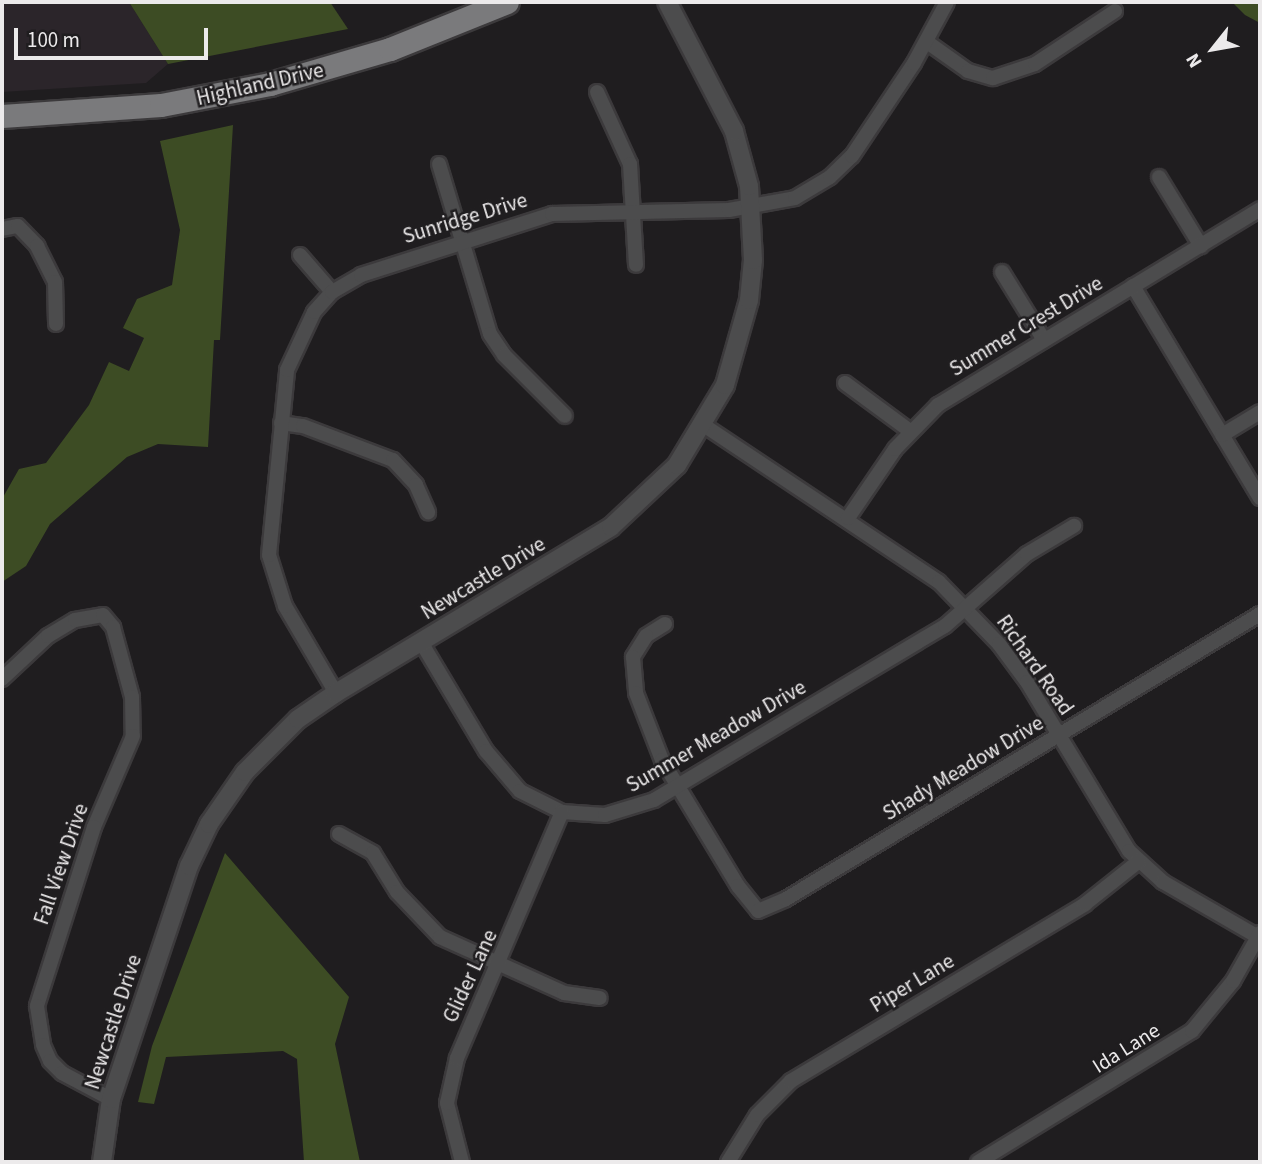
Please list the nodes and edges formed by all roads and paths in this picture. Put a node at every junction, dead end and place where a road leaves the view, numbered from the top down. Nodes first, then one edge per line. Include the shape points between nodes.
1 (507, 2) edge
2 (667, 2) edge
3 (947, 2) edge
4 (1115, 11) dead end
5 (927, 42) junction
6 (597, 92) dead end
7 (2, 116) edge
8 (439, 164) dead end
9 (1159, 177) dead end
10 (752, 209) junction
11 (1260, 209) edge
12 (636, 211) junction
13 (2, 229) edge
14 (459, 241) junction
15 (1201, 246) junction
16 (300, 255) dead end
17 (636, 265) dead end
18 (1002, 272) dead end
19 (1133, 286) junction
20 (331, 292) junction
21 (56, 324) dead end
22 (1044, 340) junction
23 (845, 383) dead end
24 (1260, 412) edge
25 (565, 416) dead end
26 (281, 423) junction
27 (705, 426) junction
28 (909, 431) junction
29 (1222, 435) junction
30 (1260, 498) edge
31 (428, 512) dead end
32 (848, 518) junction
33 (1074, 526) dead end
34 (967, 608) junction
35 (1260, 614) edge
36 (665, 624) dead end
37 (421, 642) junction
38 (2, 680) edge
39 (336, 692) junction
40 (1059, 735) junction
41 (678, 787) junction
42 (562, 812) junction
43 (339, 834) dead end
44 (1139, 862) junction
45 (1260, 936) edge
46 (499, 967) junction
47 (600, 998) dead end
48 (111, 1099) junction
49 (102, 1162) edge
50 (462, 1162) edge
51 (728, 1162) edge
52 (978, 1162) edge

1 - 7 main road, Highland Drive via 390,49 271,84 161,105
2 - 10 street, Newcastle Drive via 734,131
3 - 5 street, Sunridge Drive
4 - 5 street via 1035,64 993,78 968,71
5 - 10 street, Sunridge Drive via 841,168 795,198
6 - 12 street via 624,143
8 - 14 street
9 - 15 street
10 - 12 street, Sunridge Drive
10 - 27 street, Newcastle Drive via 753,260 745,324 725,385
11 - 15 street, Summer Crest Drive
12 - 14 street, Sunridge Drive via 552,214
12 - 17 street
13 - 21 street via 18,226 37,246 55,282
14 - 20 street, Sunridge Drive via 384,265
14 - 25 street via 496,345
15 - 19 street, Summer Crest Drive
16 - 20 street
18 - 22 street
19 - 22 street, Summer Crest Drive
19 - 29 street
20 - 26 street, Sunridge Drive via 314,312 291,355
22 - 28 street, Summer Crest Drive via 938,405
23 - 28 street
24 - 29 street
26 - 31 street via 303,426 393,460 416,485
26 - 39 street, Sunridge Drive via 269,555 285,606
27 - 32 street, Richard Road
27 - 37 street, Newcastle Drive via 677,466 611,527
28 - 32 street, Summer Crest Drive
29 - 30 street
32 - 34 street, Richard Road via 910,559
33 - 34 street, Summer Meadow Drive via 1027,554
34 - 40 street, Richard Road via 1020,673
34 - 41 street, Summer Meadow Drive via 945,626
35 - 40 street, Shady Meadow Drive
36 - 41 street via 646,636 633,657 631,675 646,726
37 - 39 street, Newcastle Drive
37 - 42 street, Summer Meadow Drive via 501,773 542,806
38 - 48 street, Fall View Drive via 48,636 84,616 103,615 113,627 132,697 133,736 94,827 37,1006 50,1060 62,1073
39 - 48 street, Newcastle Drive via 270,744 209,824 189,866
40 - 41 street, Shady Meadow Drive via 786,899 758,911
40 - 44 street, Richard Road
41 - 42 street, Summer Meadow Drive via 630,810 605,815
42 - 46 street, Glider Lane
43 - 46 street via 373,853 397,892 440,937
44 - 45 street, Richard Road via 1163,882
44 - 51 street, Piper Lane via 1095,897 791,1082 757,1115
45 - 52 street, Ida Lane via 1214,1008 1192,1031
46 - 47 street via 564,993
46 - 50 street, Glider Lane via 465,1036 447,1104
48 - 49 street, Newcastle Drive

